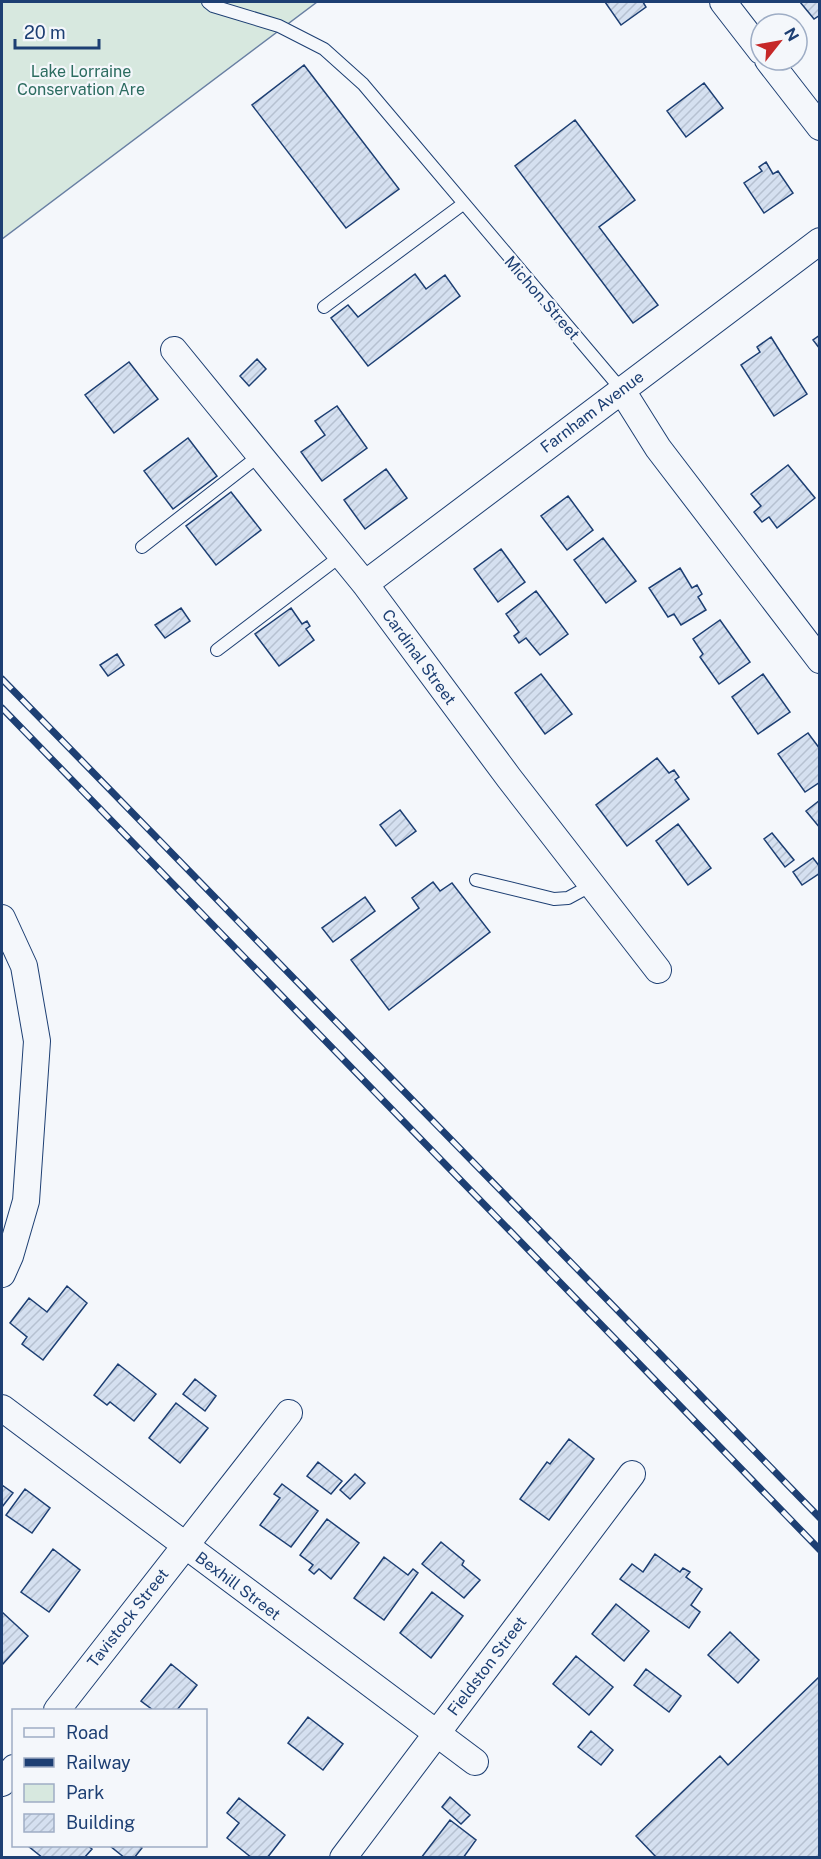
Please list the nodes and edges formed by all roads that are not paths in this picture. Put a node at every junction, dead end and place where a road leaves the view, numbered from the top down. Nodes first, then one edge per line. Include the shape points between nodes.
1 (208, 2) edge
2 (723, 2) edge
3 (749, 36) edge
4 (777, 72) edge
5 (819, 127) edge
6 (463, 204) junction
7 (819, 242) edge
8 (324, 307) dead end
9 (174, 350) dead end
10 (621, 389) junction
11 (260, 455) junction
12 (142, 547) dead end
13 (342, 555) junction
14 (365, 584) junction
15 (217, 650) dead end
16 (819, 660) edge
17 (476, 880) dead end
18 (592, 885) junction
19 (2, 918) edge
20 (658, 970) dead end
21 (2, 1274) edge
22 (2, 1408) edge
23 (289, 1413) dead end
24 (632, 1474) dead end
25 (184, 1546) junction
26 (58, 1709) edge
27 (436, 1733) junction
28 (475, 1762) dead end
29 (12, 1770) edge
30 (2, 1783) edge
31 (343, 1857) edge

1 - 6 lane, Michon Street via 279,26 324,49 363,84
2 - 3 street
4 - 5 street
6 - 8 lane
6 - 10 lane, Michon Street
7 - 10 street, Farnham Avenue
9 - 11 street, Cardinal Street
10 - 14 street, Farnham Avenue
10 - 16 street, Michon Street via 658,448
11 - 12 lane
11 - 13 street, Cardinal Street
13 - 14 street, Cardinal Street
13 - 15 lane
14 - 18 street, Cardinal Street
17 - 18 lane via 554,899 568,898
18 - 20 street, Cardinal Street
19 - 21 street via 24,966 37,1041 26,1201
22 - 25 street, Bexhill Street
23 - 25 street, Tavistock Street
24 - 27 street, Fieldston Street
25 - 26 street, Tavistock Street
25 - 27 street, Bexhill Street
27 - 28 street, Bexhill Street
27 - 31 street, Fieldston Street
29 - 30 street

